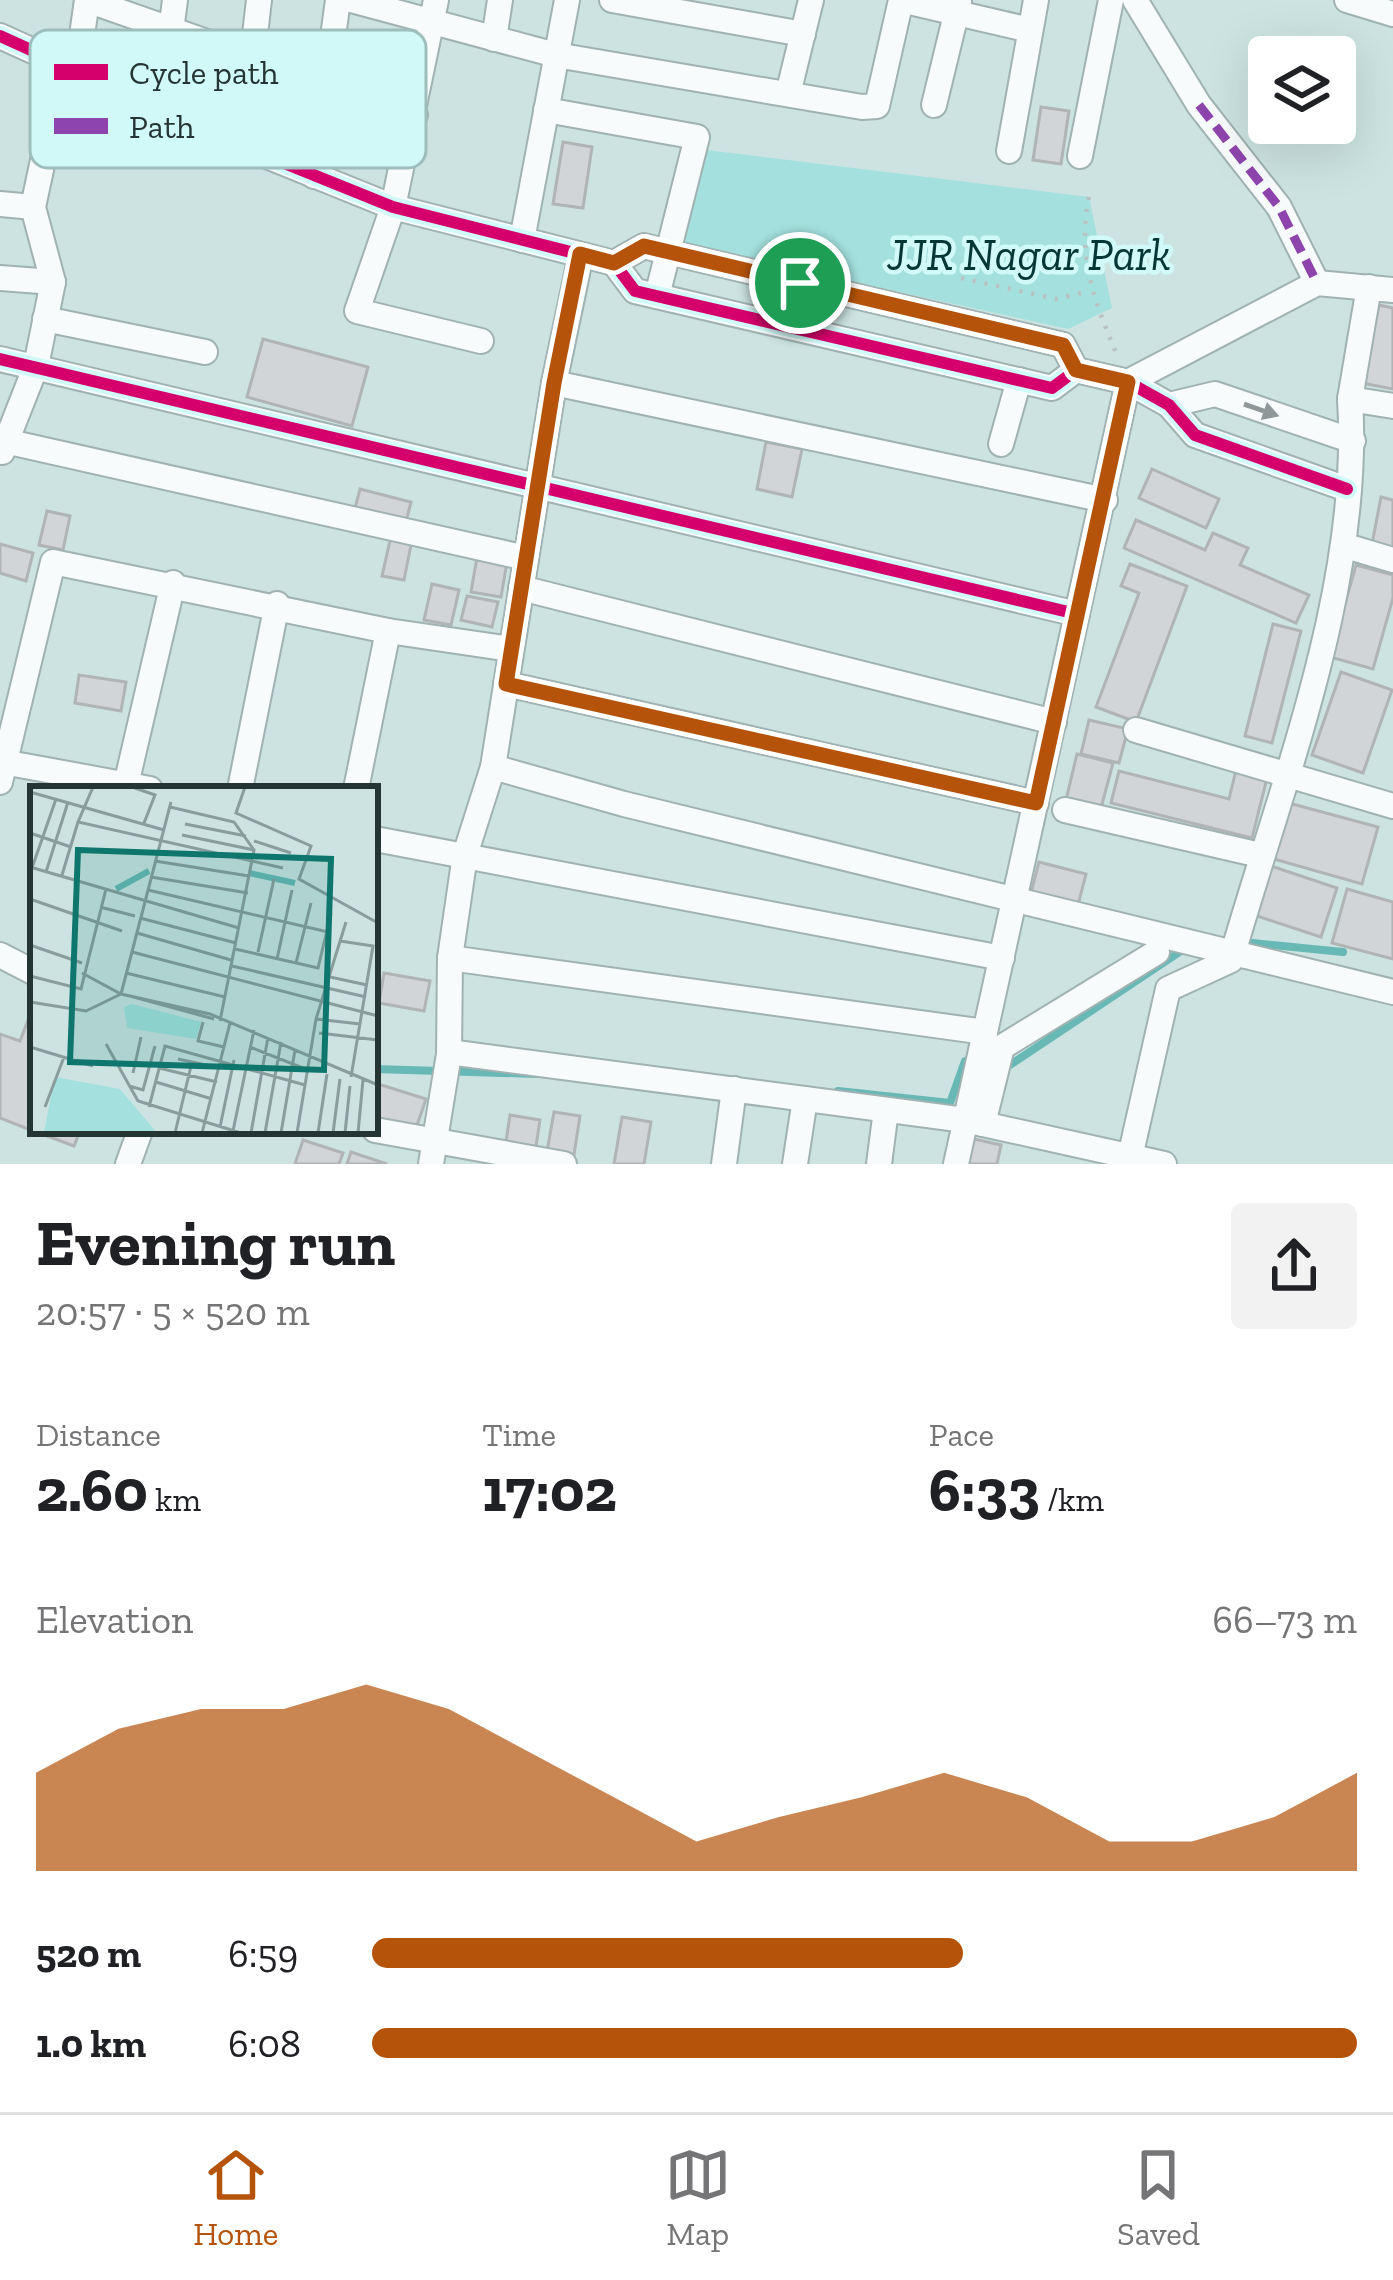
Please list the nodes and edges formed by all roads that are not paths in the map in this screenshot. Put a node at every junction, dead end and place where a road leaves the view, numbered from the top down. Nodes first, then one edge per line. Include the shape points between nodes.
1 (87, 0) edge
2 (176, 0) edge
3 (259, 0) edge
4 (338, 0) edge
5 (351, 0) edge
6 (500, 0) edge
7 (567, 0) edge
8 (611, 0) edge
9 (811, 0) edge
10 (901, 0) edge
11 (1036, 0) edge
12 (1111, 0) edge
13 (1135, 0) edge
14 (1348, 0) edge
15 (958, 7) edge
16 (728, 10) edge
17 (434, 12) edge
18 (1393, 14) edge
19 (83, 30) edge
20 (167, 30) edge
21 (172, 30) edge
22 (257, 30) edge
23 (334, 30) edge
24 (1030, 31) junction
25 (802, 34) junction
26 (0, 36) edge
27 (494, 39) junction
28 (30, 49) edge
29 (556, 55) junction
30 (426, 58) edge
31 (788, 94) junction
32 (934, 104) dead end
33 (546, 110) junction
34 (1009, 151) dead end
35 (1080, 156) dead end
36 (41, 168) edge
37 (295, 168) edge
38 (315, 168) edge
39 (403, 168) edge
40 (314, 176) junction
41 (0, 205) edge
42 (33, 207) junction
43 (393, 207) junction
44 (522, 241) junction
45 (668, 252) junction
46 (580, 254) junction
47 (614, 263) junction
48 (0, 278) edge
49 (53, 282) junction
50 (1317, 283) junction
51 (1381, 289) edge
52 (657, 296) junction
53 (45, 319) junction
54 (481, 340) dead end
55 (205, 352) dead end
56 (0, 359) edge
57 (36, 366) junction
58 (1076, 370) junction
59 (1019, 380) junction
60 (1128, 382) junction
61 (554, 383) junction
62 (1350, 399) junction
63 (1168, 405) junction
64 (1393, 406) edge
65 (1353, 441) junction
66 (1001, 444) dead end
67 (2, 446) edge
68 (537, 486) junction
69 (1347, 489) junction
70 (1105, 500) junction
71 (1346, 546) junction
72 (526, 558) junction
73 (1393, 560) edge
74 (172, 584) junction
75 (521, 588) junction
76 (277, 604) junction
77 (1078, 614) junction
78 (388, 631) junction
79 (511, 649) junction
80 (506, 684) junction
81 (1054, 722) junction
82 (1136, 730) dead end
83 (494, 766) junction
84 (1, 772) edge
85 (1286, 772) junction
86 (125, 786) edge
87 (134, 786) edge
88 (242, 786) edge
89 (357, 786) edge
90 (1036, 803) junction
91 (1393, 806) edge
92 (1065, 810) dead end
93 (378, 839) edge
94 (465, 855) junction
95 (1260, 855) junction
96 (1016, 901) junction
97 (1236, 940) junction
98 (1156, 952) dead end
99 (1, 958) edge
100 (450, 958) junction
101 (1002, 958) junction
102 (30, 971) edge
103 (1393, 992) edge
104 (988, 1057) junction
105 (446, 1066) junction
106 (734, 1090) junction
107 (805, 1099) junction
108 (886, 1109) junction
109 (974, 1122) junction
110 (378, 1131) edge
111 (139, 1134) edge
112 (433, 1154) edge
113 (1130, 1156) junction
114 (128, 1164) edge
115 (564, 1164) edge
116 (724, 1164) edge
117 (795, 1164) edge
118 (879, 1164) edge
119 (956, 1164) edge
120 (1164, 1164) edge

1 - 19 street
1 - 20 street
2 - 21 street
3 - 22 street
4 - 23 street
5 - 17 street
6 - 27 street
7 - 29 street
8 - 16 street
9 - 25 street
10 - 15 street
10 - 31 street via 877,106
11 - 24 street
12 - 35 street
13 - 50 street via 1199,106 1279,207
14 - 18 street
15 - 24 street
15 - 32 street
16 - 25 street
17 - 27 street
17 - 30 street
24 - 34 street
25 - 31 street
26 - 28 street
27 - 29 street
29 - 31 street
29 - 33 street
33 - 44 street
33 - 45 street via 697,136
36 - 42 street
37 - 40 street
38 - 40 street
39 - 43 street
40 - 43 street
41 - 42 street
42 - 49 street
43 - 44 street
43 - 54 street via 357,311
44 - 46 street
45 - 47 street via 644,246
45 - 52 street
45 - 58 street via 1063,345
46 - 47 street
46 - 61 street
47 - 52 street via 634,291
48 - 49 street
49 - 53 street
50 - 51 street
50 - 60 street
51 - 62 street
52 - 59 street
53 - 55 street
53 - 57 street
56 - 57 street
57 - 67 street
57 - 68 street
58 - 59 street via 1052,388
58 - 60 street
59 - 66 street
60 - 63 street
60 - 70 street
61 - 68 street
61 - 70 street
62 - 64 street
62 - 65 street
63 -> 65 street via 1215,394
63 - 69 street via 1195,435
65 - 69 street
67 - 72 street
68 - 72 street
68 - 77 street
69 - 71 street
70 - 77 street
71 - 73 street
71 - 85 street
72 - 75 street
74 - 76 street
74 - 84 street via 53,562
74 - 87 street
75 - 79 street
75 - 81 street
76 - 78 street
76 - 88 street
77 - 81 street
78 - 79 street
78 - 89 street
79 - 80 street
80 - 83 street
80 - 90 street
81 - 90 street
82 - 85 street
83 - 94 street
83 - 96 street
84 - 86 street
85 - 91 street
85 - 95 street
90 - 96 street
92 - 95 street
93 - 94 street
94 - 100 street
94 - 101 street
95 - 97 street
96 - 97 street via 1207,946
96 - 101 street
97 - 103 street
97 - 113 street via 1231,960 1168,989
98 - 104 street
99 - 102 street
100 - 104 street
100 - 105 street
101 - 104 street
104 - 109 street
105 - 106 street via 556,1066
105 - 112 street
106 - 107 street
106 - 116 street
107 - 108 street
107 - 117 street
108 - 109 street
108 - 118 street
109 - 113 street
109 - 119 street
110 - 112 street
111 - 114 street
112 - 115 street
113 - 120 street

